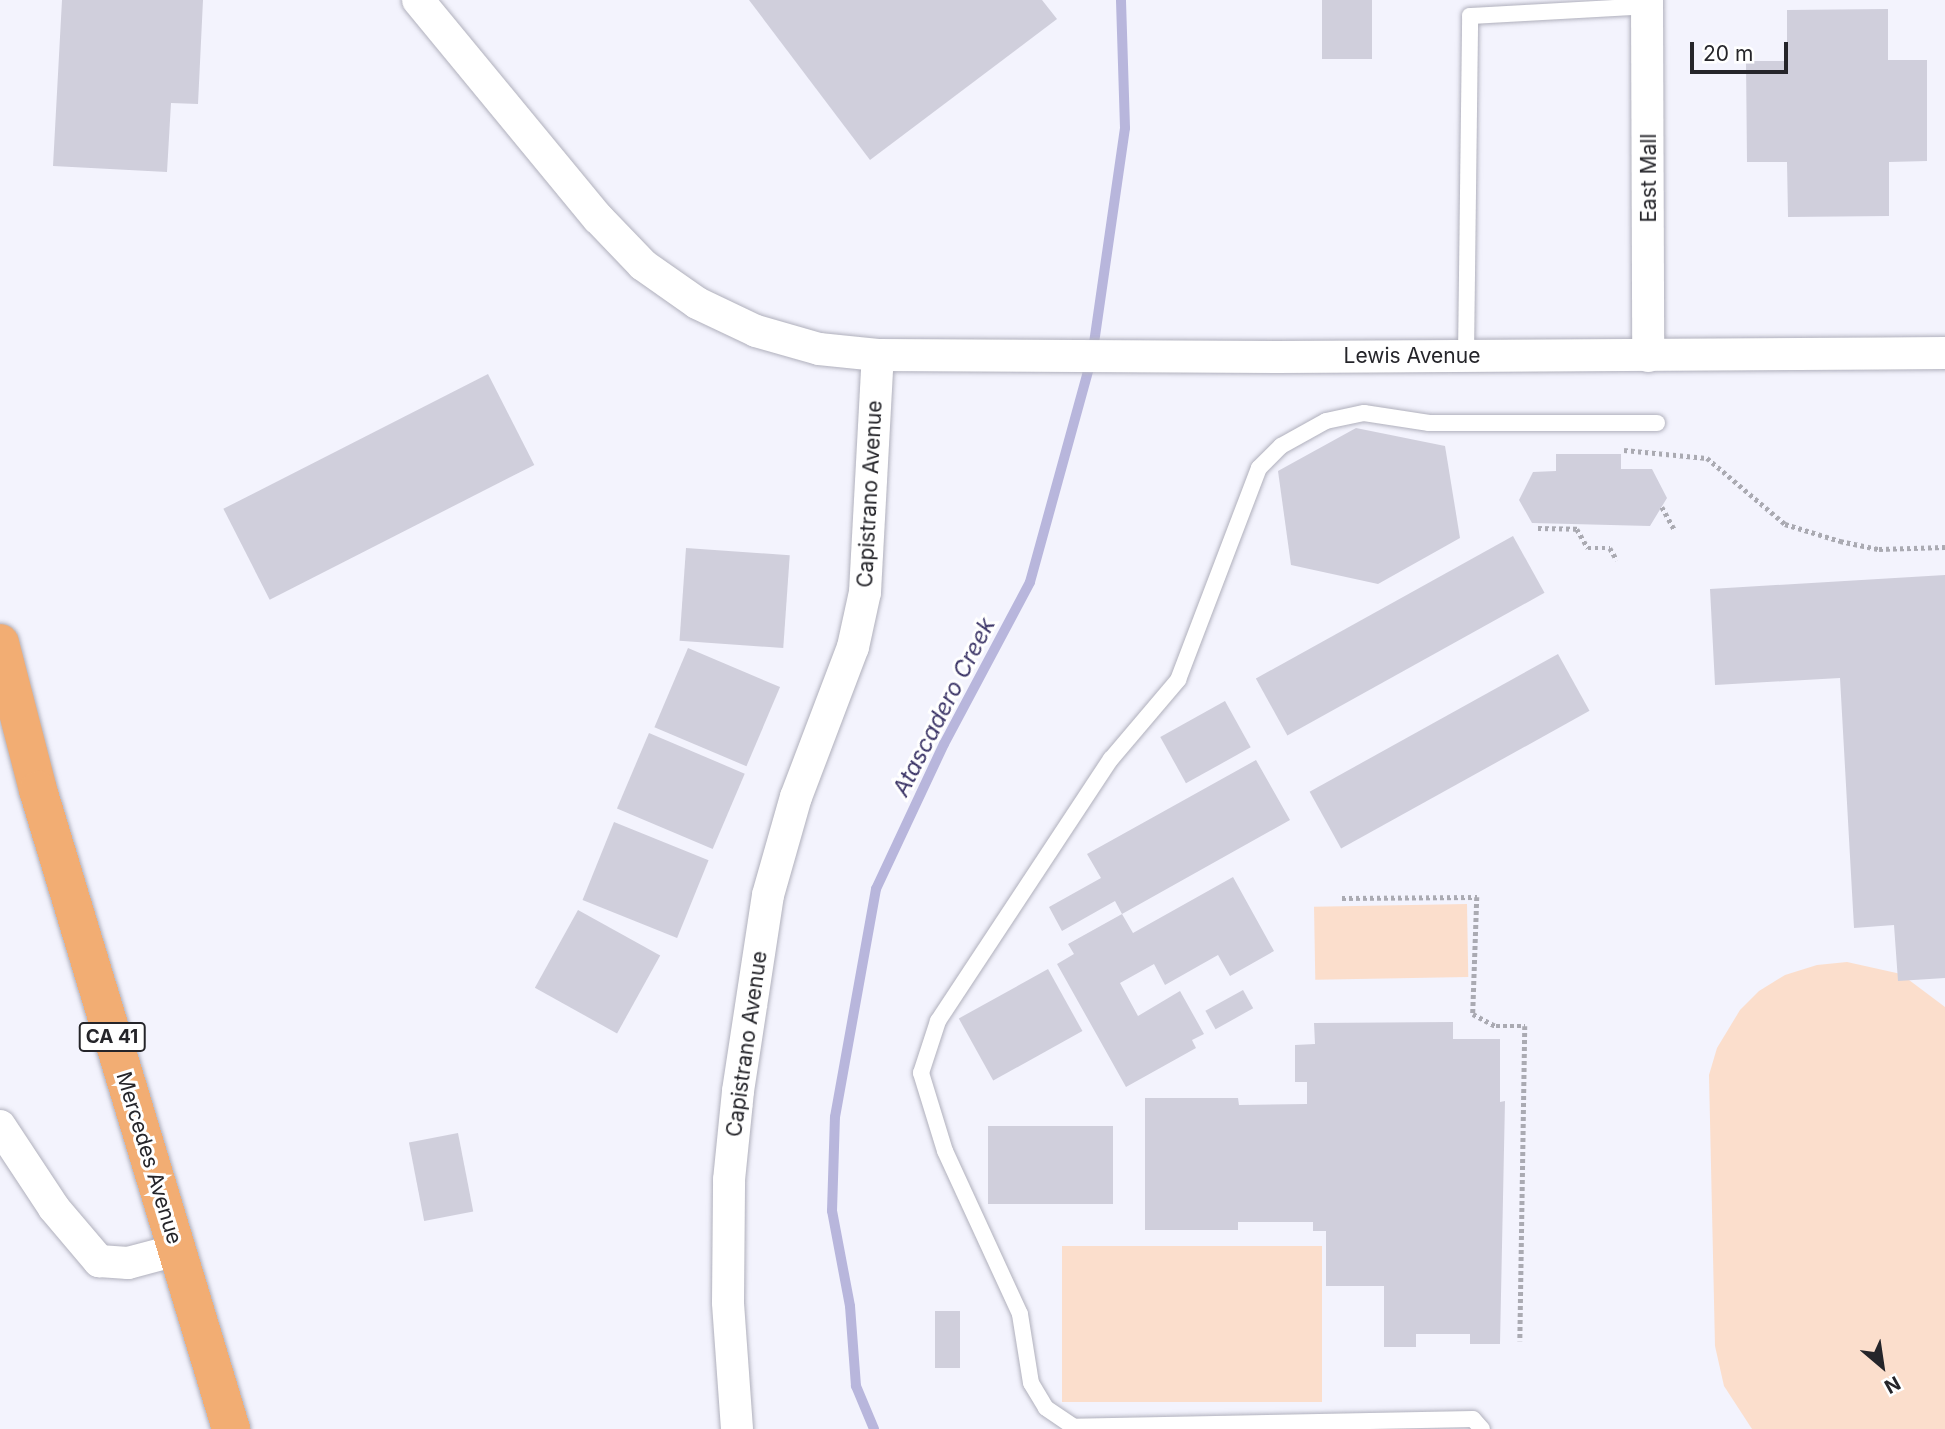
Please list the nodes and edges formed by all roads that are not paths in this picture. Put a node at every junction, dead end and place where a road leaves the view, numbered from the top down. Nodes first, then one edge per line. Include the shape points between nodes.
1 (418, 0) edge
2 (1647, 3) edge
3 (1945, 353) edge
4 (878, 355) junction
5 (1466, 356) junction
6 (1648, 356) junction
7 (1657, 423) dead end
8 (0, 643) edge
9 (0, 1126) edge
10 (177, 1250) junction
11 (231, 1429) edge
12 (737, 1429) edge
13 (1482, 1429) edge

1 - 4 street via 598,218 669,285 756,331 819,349
2 - 5 lane via 1470,16
2 - 6 street, East Mall
3 - 6 street, Lewis Avenue
4 - 5 street, Lewis Avenue
4 - 12 street, Capistrano Avenue via 865,592 853,647 796,797 768,895 738,1091 729,1180 728,1302
5 - 6 street, Lewis Avenue
7 - 13 lane via 1429,423 1364,413 1326,421 1280,446 1259,468 1178,680 1111,759 938,1021 921,1073 945,1151 1020,1314 1031,1383 1046,1408 1074,1427 1474,1419
8 - 10 main road, Mercedes Avenue / CA 41 via 38,790
9 - 10 street via 54,1208 99,1261 128,1263
10 - 11 main road, Mercedes Avenue / CA 41

